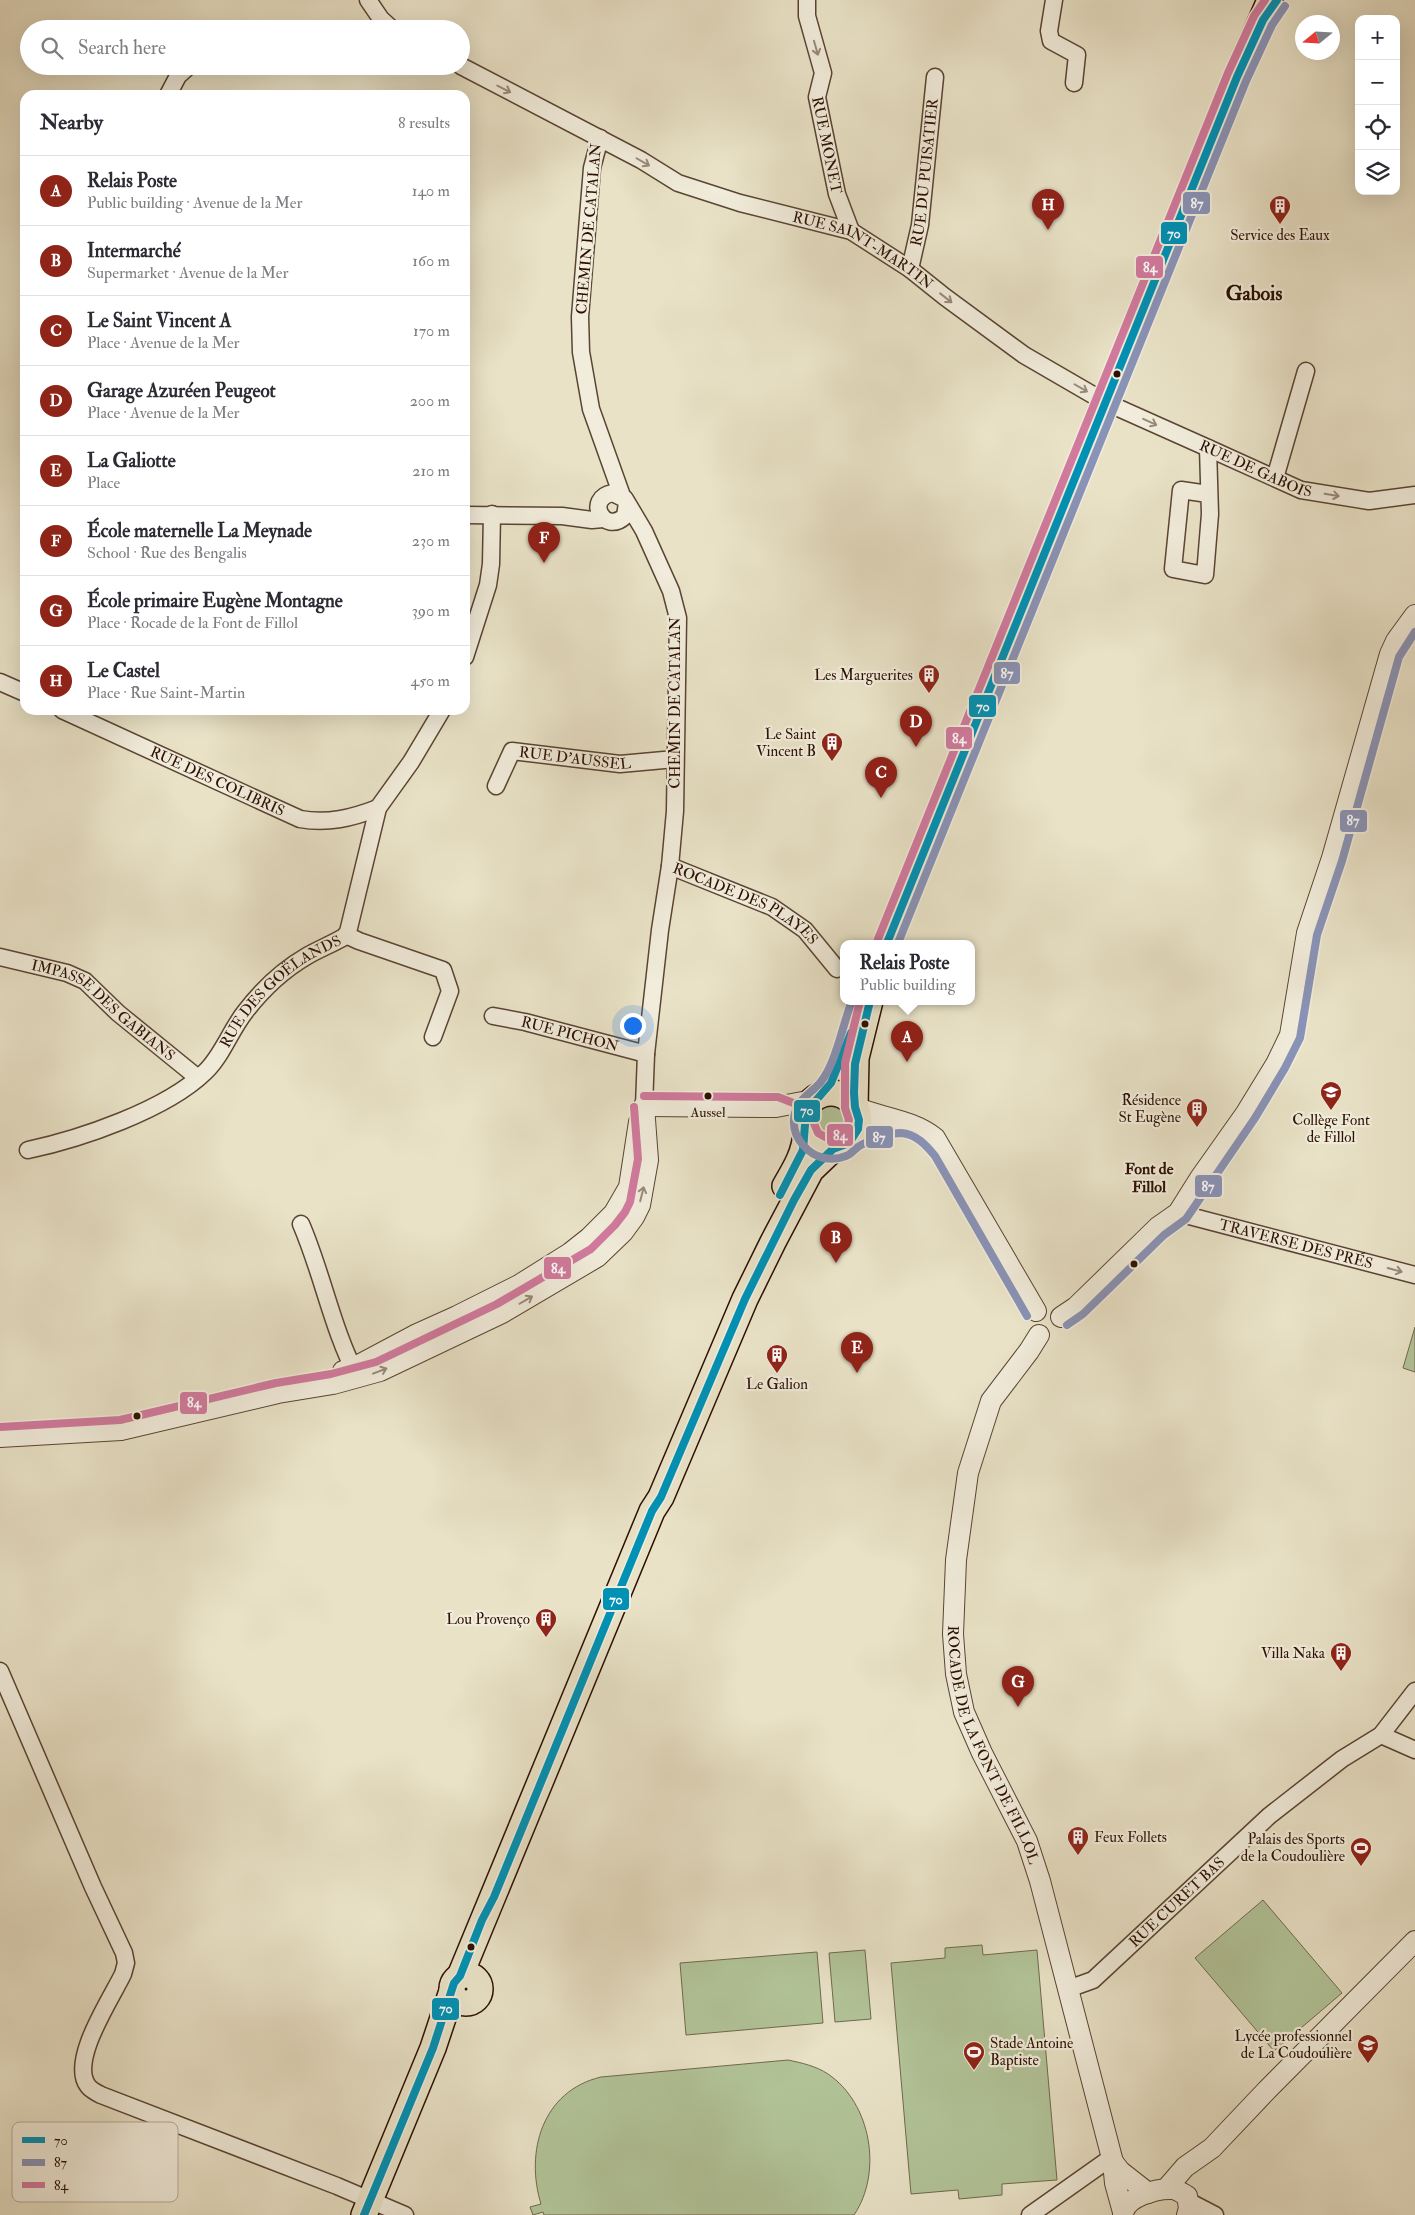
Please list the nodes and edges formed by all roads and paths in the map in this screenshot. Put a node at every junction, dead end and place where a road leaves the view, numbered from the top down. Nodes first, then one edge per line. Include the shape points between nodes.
1 (368, 0) edge
2 (808, 0) edge
3 (1054, 0) edge
4 (1277, 0) edge
5 (1267, 10) edge
6 (381, 20) edge
7 (470, 71) edge
8 (179, 75) edge
9 (935, 77) dead end
10 (1074, 83) dead end
11 (171, 90) edge
12 (600, 138) junction
13 (851, 231) junction
14 (910, 269) junction
15 (1306, 371) dead end
16 (1105, 402) junction
17 (1208, 448) junction
18 (1275, 478) junction
19 (1208, 494) junction
20 (1415, 495) edge
21 (614, 498) junction
22 (492, 514) junction
23 (470, 515) edge
24 (562, 516) junction
25 (608, 521) junction
26 (650, 544) junction
27 (1415, 615) edge
28 (470, 641) edge
29 (0, 682) edge
30 (20, 691) edge
31 (73, 715) edge
32 (439, 715) edge
33 (675, 759) junction
34 (496, 786) dead end
35 (378, 808) junction
36 (670, 866) junction
37 (346, 935) junction
38 (888, 940) edge
39 (0, 957) edge
40 (837, 969) dead end
41 (862, 1005) edge
42 (869, 1005) edge
43 (493, 1016) dead end
44 (433, 1038) dead end
45 (646, 1054) junction
46 (198, 1078) junction
47 (644, 1106) junction
48 (855, 1107) junction
49 (812, 1112) junction
50 (897, 1122) junction
51 (854, 1137) junction
52 (834, 1149) junction
53 (28, 1150) dead end
54 (1178, 1214) junction
55 (301, 1224) dead end
56 (1415, 1275) edge
57 (1036, 1312) junction
58 (1061, 1317) junction
59 (1039, 1335) junction
60 (356, 1373) junction
61 (0, 1437) edge
62 (652, 1511) junction
63 (0, 1671) edge
64 (1415, 1691) edge
65 (1381, 1735) junction
66 (1415, 1750) edge
67 (1415, 1942) edge
68 (1068, 1989) junction
69 (165, 2122) edge
70 (178, 2128) edge
71 (1204, 2155) junction
72 (1111, 2156) junction
73 (1085, 2176) junction
74 (1115, 2183) junction
75 (1157, 2191) junction
76 (1187, 2204) edge
77 (367, 2208) edge
78 (1123, 2213) edge
79 (405, 2215) edge
80 (1030, 2215) edge
81 (1215, 2215) edge

1 - 6 street
2 -> 13 street, RUE MONET via 807,16 823,73 817,97 837,194
3 - 10 street via 1048,31 1051,41 1077,55
4 - 5 main road
5 - 16 main road
7 -> 12 street, CHEMIN DE CATALAN
8 - 11 street
9 - 14 street, RUE DU PUISATIER via 920,225
12 -> 13 street, RUE SAINT-MARTIN via 678,182 740,203
12 - 21 street, CHEMIN DE CATALAN via 592,168 580,317 581,352 591,409 614,470
13 - 14 street, RUE SAINT-MARTIN
14 -> 16 street, RUE SAINT-MARTIN via 1024,354
15 - 18 street
16 -> 17 street, RUE DE GABOIS
16 - 38 main road
17 - 18 street, RUE DE GABOIS
17 - 19 street
18 -> 20 street, RUE DE GABOIS via 1301,490 1369,501
19 - 19 street via 1210,514 1205,575 1173,569 1181,490
21 - 24 street
21 - 25 street via 598,510
21 - 25 street via 625,516
21 - 26 street, CHEMIN DE CATALAN
22 - 23 street
22 - 24 street
22 - 28 street via 488,585
24 - 25 street
25 - 26 street, CHEMIN DE CATALAN via 628,528
26 - 33 street, CHEMIN DE CATALAN via 671,591 678,618
27 - 54 street via 1390,654 1308,933 1290,1035 1246,1113
29 - 30 street
31 - 35 street, RUE DES COLIBRIS via 300,820 337,820
32 - 35 street, RUE DES GOËLANDS
33 - 34 street, RUE D'AUSSEL via 620,764 512,751
33 - 36 street, CHEMIN DE CATALAN
35 - 37 street, RUE DES GOËLANDS
36 - 40 street, ROCADE DES PLAYES via 772,907 805,930
36 - 45 street, ROCADE DES PLAYES
37 - 44 street via 443,970 450,991
37 - 46 street, RUE DES GOËLANDS via 305,957 270,984 246,1011 211,1065
39 - 46 street, IMPASSE DES GABIANS via 66,973 85,981 118,1013
41 - 49 main road via 837,1074
42 - 48 main road via 856,1058
43 - 45 street, RUE PICHON
45 - 47 street, ROCADE DES PLAYES
46 - 53 street, RUE DES GOËLANDS via 142,1112 83,1135
47 - 49 street via 776,1107
47 - 60 street, ROCADE DES PLAYES via 648,1160 640,1205 634,1218 612,1244 598,1256 502,1314 380,1372
48 - 49 main road via 841,1095
48 - 50 street
48 - 51 main road via 859,1120
49 - 52 main road via 817,1145
49 - 62 main road via 798,1164 771,1209 738,1280 653,1491
50 - 51 street
50 - 57 street via 924,1129 935,1138
51 - 52 main road via 849,1143
52 - 62 main road via 811,1170 773,1242
54 -> 56 street, TRAVERSE DES PRÉS
54 - 58 street via 1158,1227
55 - 60 street via 315,1258 336,1329
57 - 58 street via 1048,1307
57 - 59 street via 1032,1324
58 - 59 street via 1060,1328 1054,1335
59 - 68 street, ROCADE DE LA FONT DE FILLOL via 991,1402 968,1473 956,1560 953,1634 956,1674 964,1712 1027,1841 1050,1914
60 - 61 street, ROCADE DES PLAYES via 333,1384 278,1393 121,1430
62 - 77 main road via 482,1920 464,1988 433,2048
63 - 69 street via 124,1953 123,1974 90,2038 85,2055 83,2073 88,2087
64 - 65 street, RUE CURET BAS
65 - 66 street
65 - 68 street, RUE CURET BAS via 1347,1755 1269,1816 1093,1980
67 - 71 street
68 - 72 street, ROCADE DE LA FONT DE FILLOL
70 - 77 street
71 - 75 street
71 - 76 street via 1191,2181
72 - 73 street
72 - 74 street, ROCADE DE LA FONT DE FILLOL
72 - 75 street via 1120,2171
73 - 74 street
73 - 80 street
74 - 78 street, ROCADE DE LA FONT DE FILLOL
75 - 76 street via 1174,2189
75 - 78 street via 1130,2202
76 - 81 street
77 - 79 street

